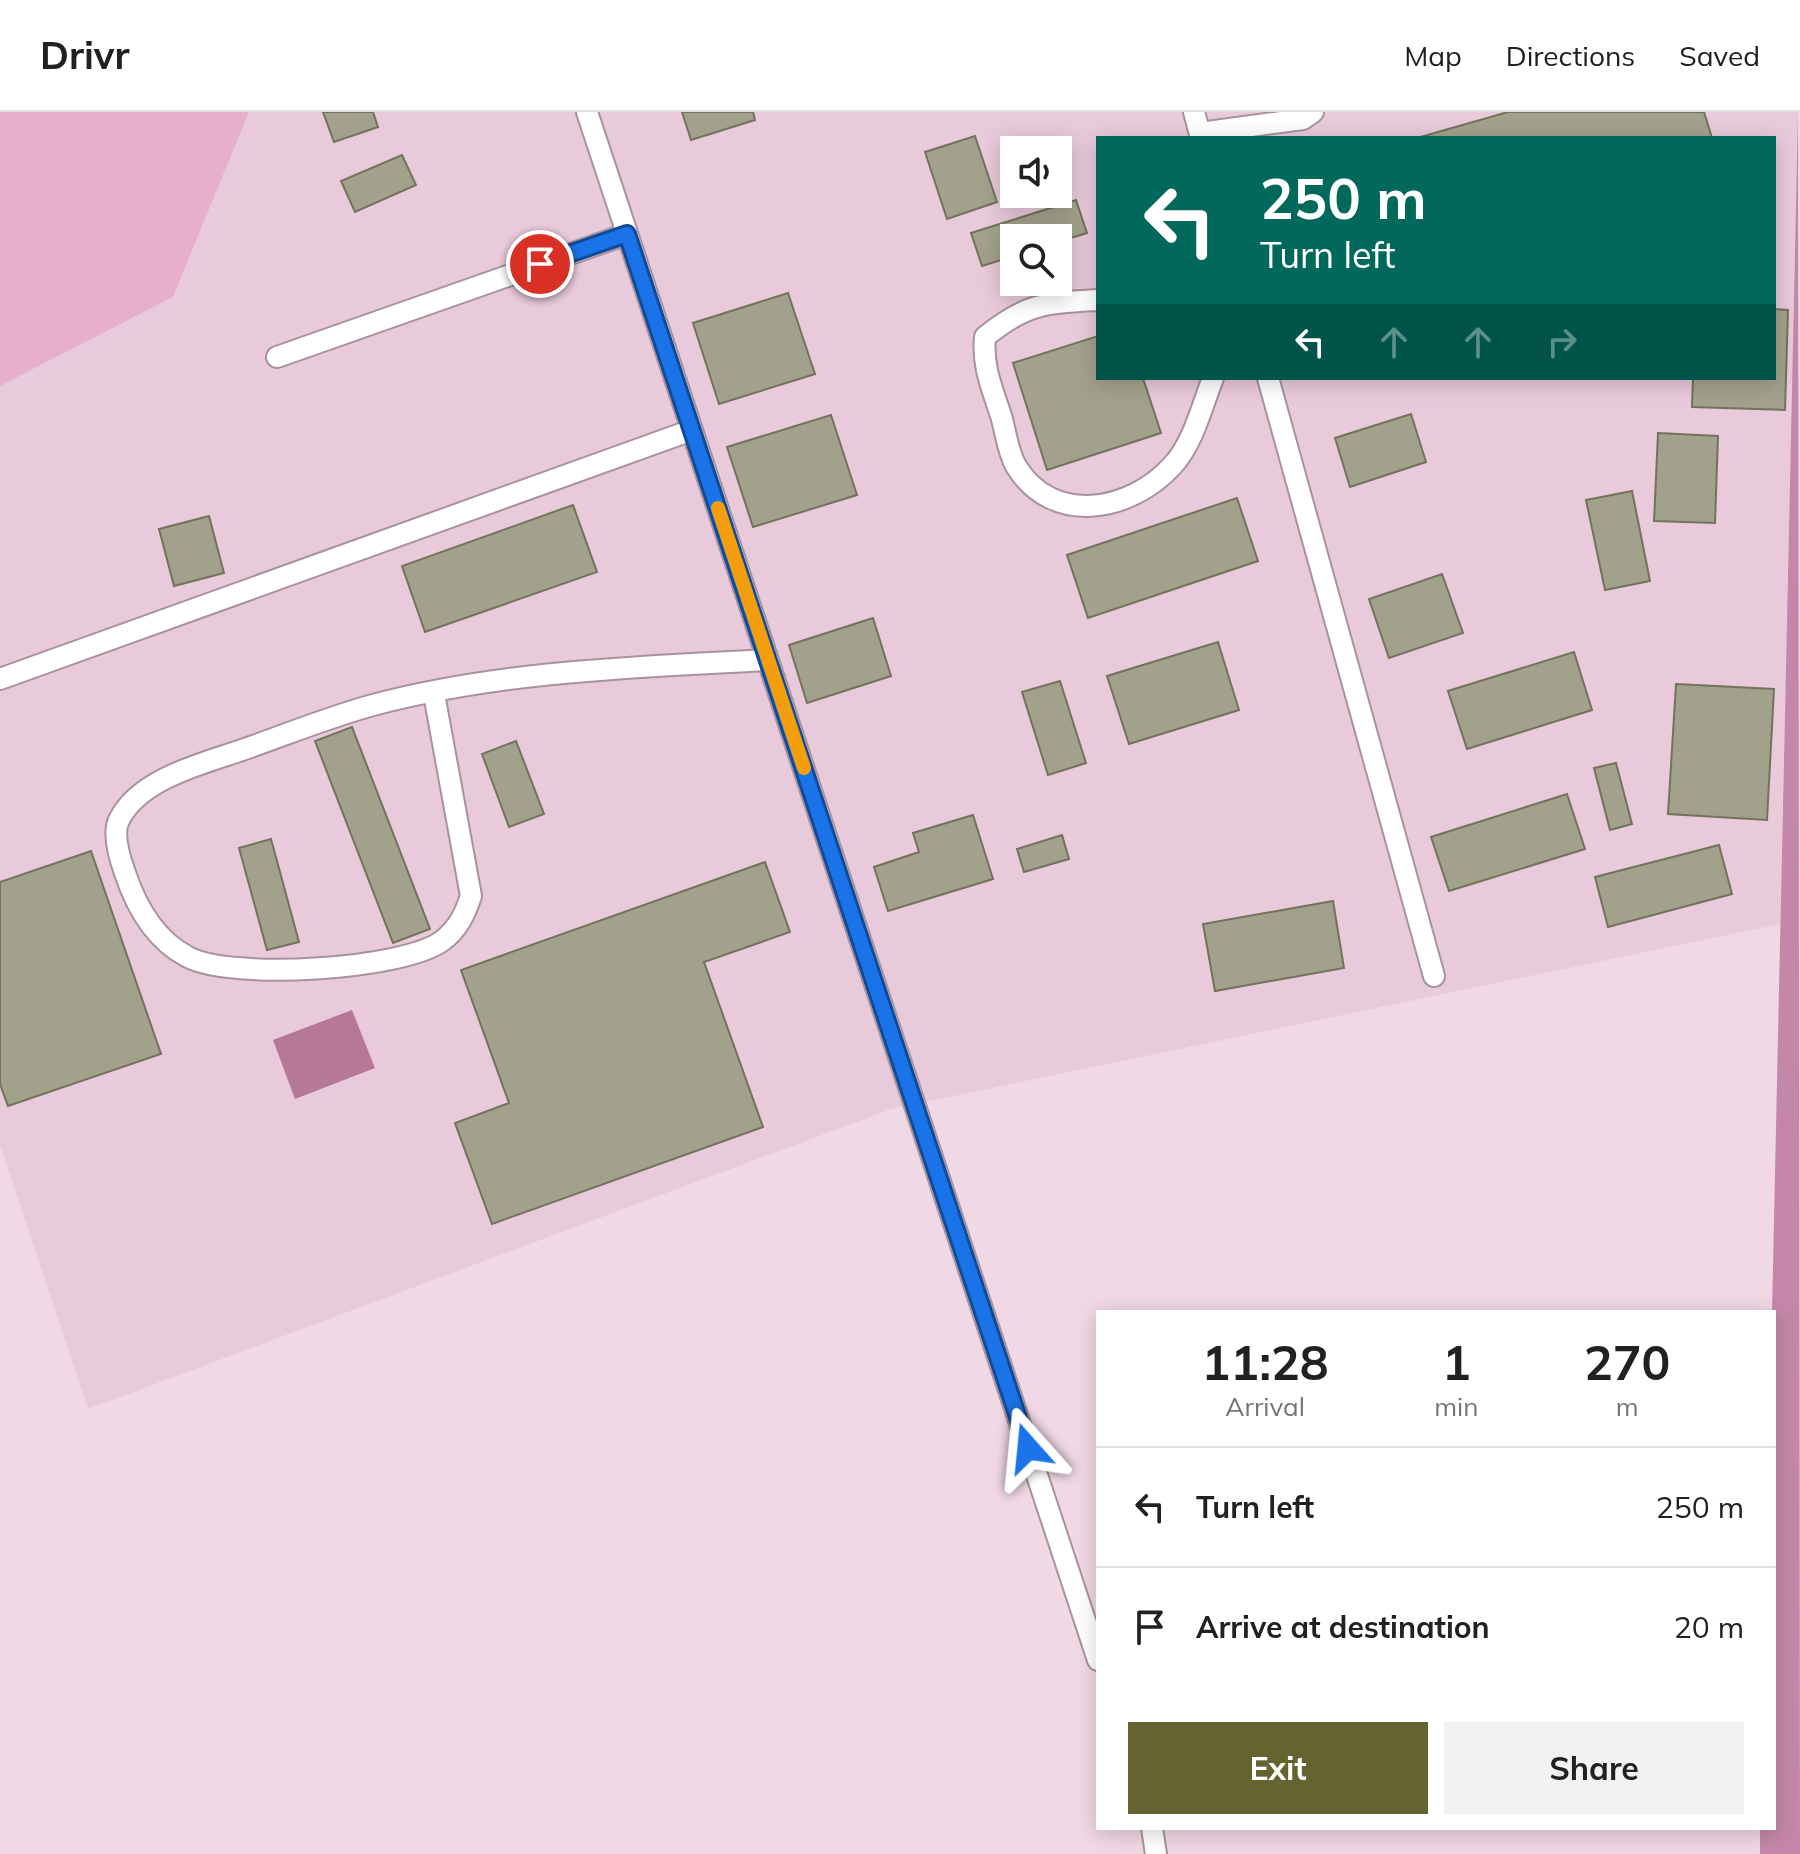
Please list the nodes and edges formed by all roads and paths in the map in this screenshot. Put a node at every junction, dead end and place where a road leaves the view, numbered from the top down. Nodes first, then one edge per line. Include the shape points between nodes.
1 (587, 112) edge
2 (1194, 112) edge
3 (1313, 112) edge
4 (1200, 136) edge
5 (627, 234) junction
6 (1096, 300) edge
7 (277, 357) dead end
8 (1212, 380) edge
9 (1269, 380) edge
10 (692, 430) junction
11 (768, 660) junction
12 (0, 679) edge
13 (434, 694) junction
14 (1434, 976) dead end
15 (1096, 1654) edge
16 (1152, 1830) edge
17 (1156, 1854) edge

1 - 5 lane
2 - 4 lane
3 - 4 lane via 1303,119
5 - 7 lane
5 - 10 lane
6 - 8 lane via 1057,302 1014,313 985,337 983,363 1014,463 1030,484 1059,504 1092,509 1154,482 1174,465
9 - 14 lane
10 - 11 lane
10 - 12 lane
11 - 13 lane via 508,679
11 - 15 lane
13 - 13 lane via 373,705 204,763 137,795 117,823 119,856 133,896 158,935 189,958 229,967 350,967 389,962 442,941 462,919 471,896
16 - 17 lane

